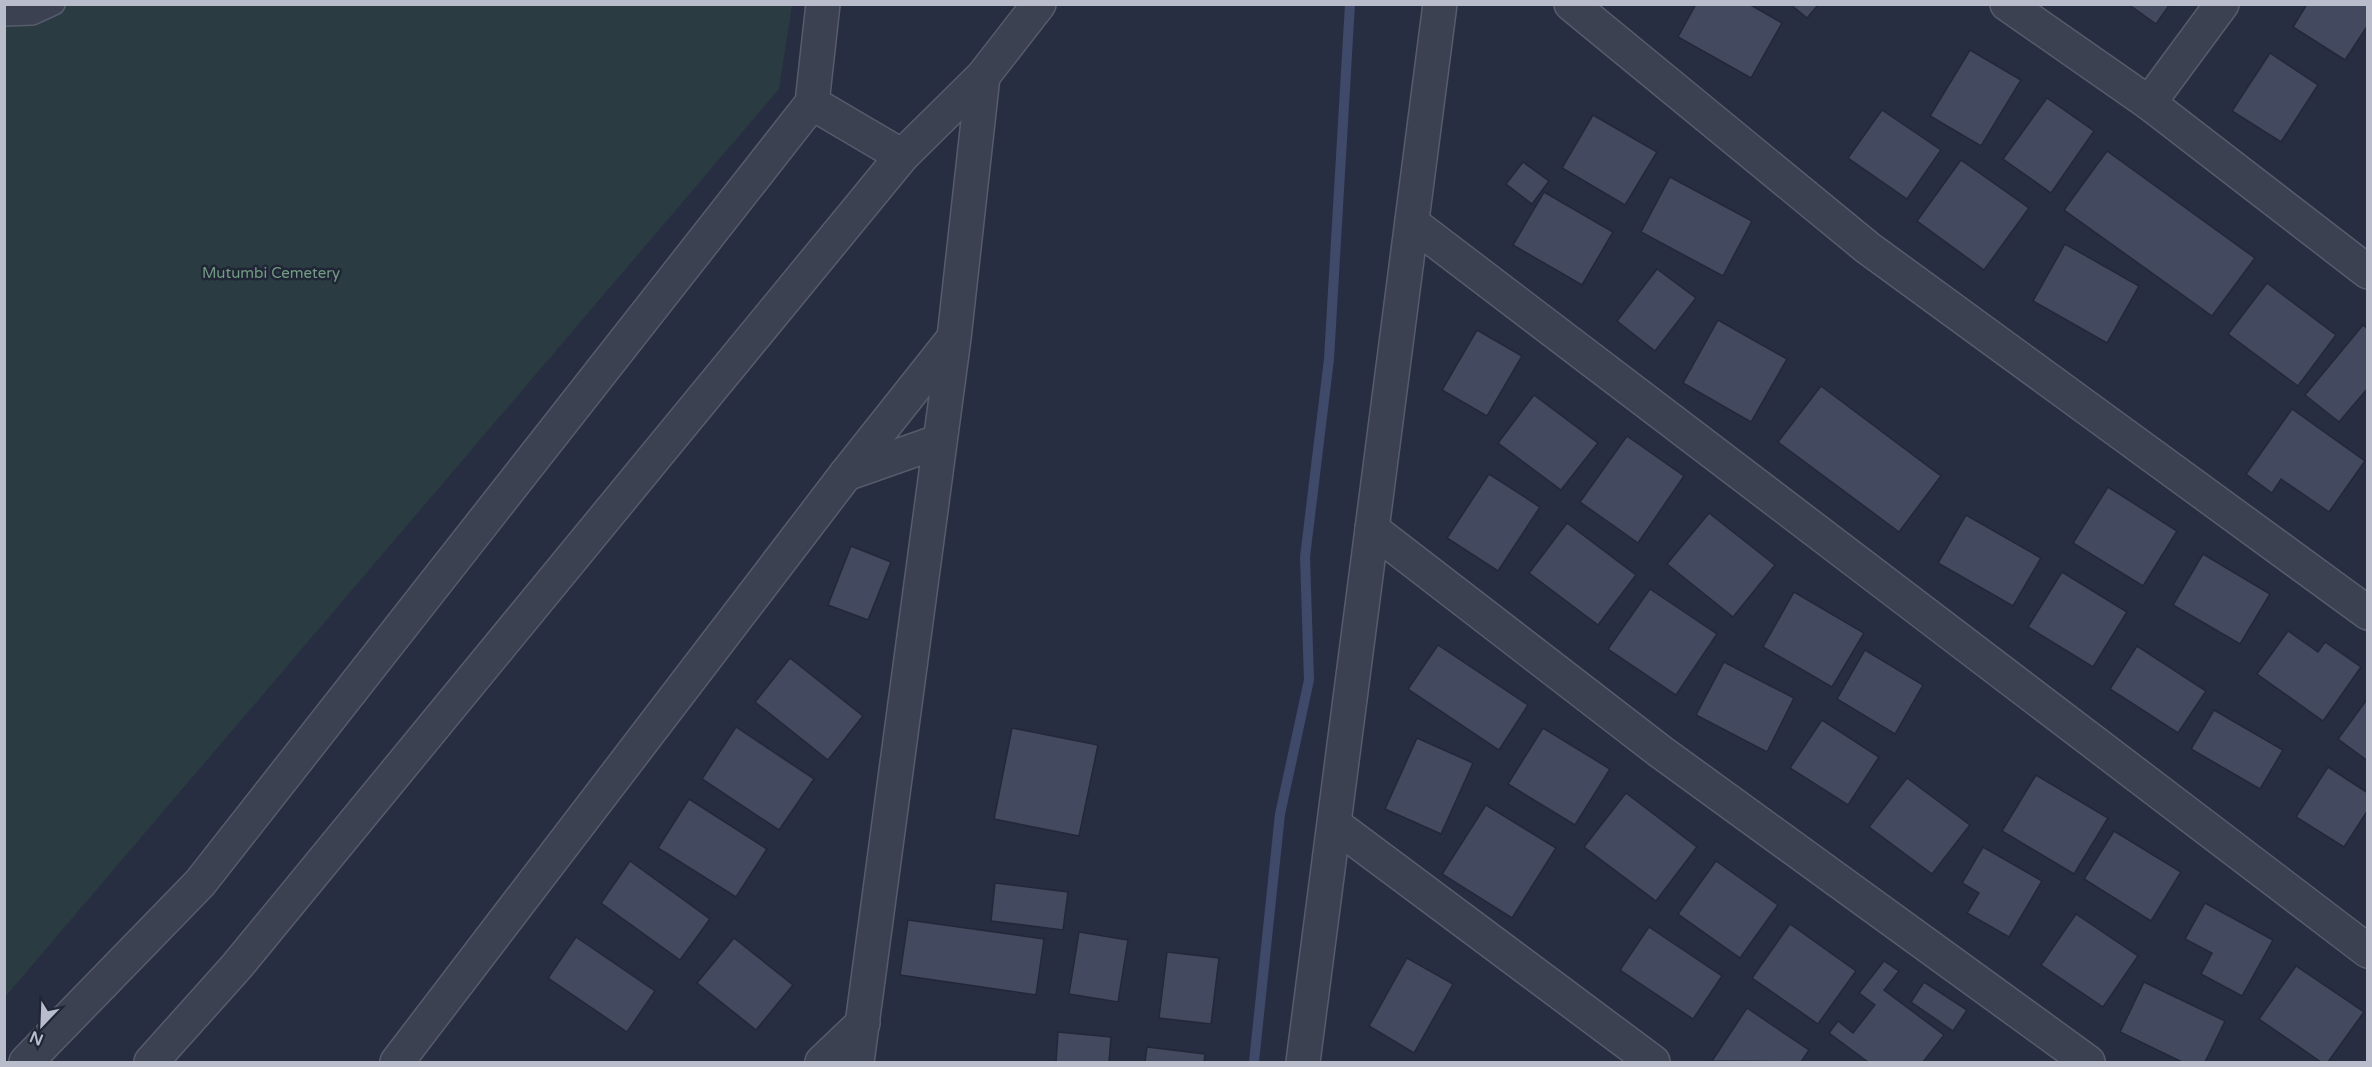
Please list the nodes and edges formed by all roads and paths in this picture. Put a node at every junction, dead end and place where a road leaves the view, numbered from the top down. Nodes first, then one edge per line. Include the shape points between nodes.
1 (54, 4) edge
2 (823, 4) edge
3 (1039, 4) edge
4 (1440, 4) edge
5 (1571, 4) edge
6 (2007, 4) edge
7 (2222, 4) edge
8 (4, 15) edge
9 (983, 76) junction
10 (812, 103) junction
11 (2149, 103) junction
12 (902, 156) junction
13 (1412, 223) junction
14 (2367, 270) edge
15 (954, 338) junction
16 (940, 441) junction
17 (846, 474) junction
18 (1372, 529) junction
19 (2367, 614) edge
20 (1334, 824) junction
21 (2367, 951) edge
22 (863, 1023) junction
23 (26, 1062) edge
24 (151, 1062) edge
25 (397, 1062) edge
26 (822, 1062) edge
27 (857, 1062) edge
28 (1303, 1062) edge
29 (1653, 1062) edge
30 (2088, 1062) edge

1 - 8 lane via 32,14
2 - 10 street
3 - 9 street
4 - 13 street
5 - 19 street via 1868,248
6 - 11 street
7 - 11 street
9 - 12 street
9 - 15 street
10 - 12 street
10 - 23 street via 200,884
11 - 14 street
12 - 24 street via 237,966
13 - 18 street
13 - 21 street
15 - 16 street
15 - 17 street
16 - 17 street
16 - 22 street
17 - 25 street
18 - 20 street
18 - 30 street via 1661,752
20 - 28 street
20 - 29 street
22 - 26 street
22 - 27 street

